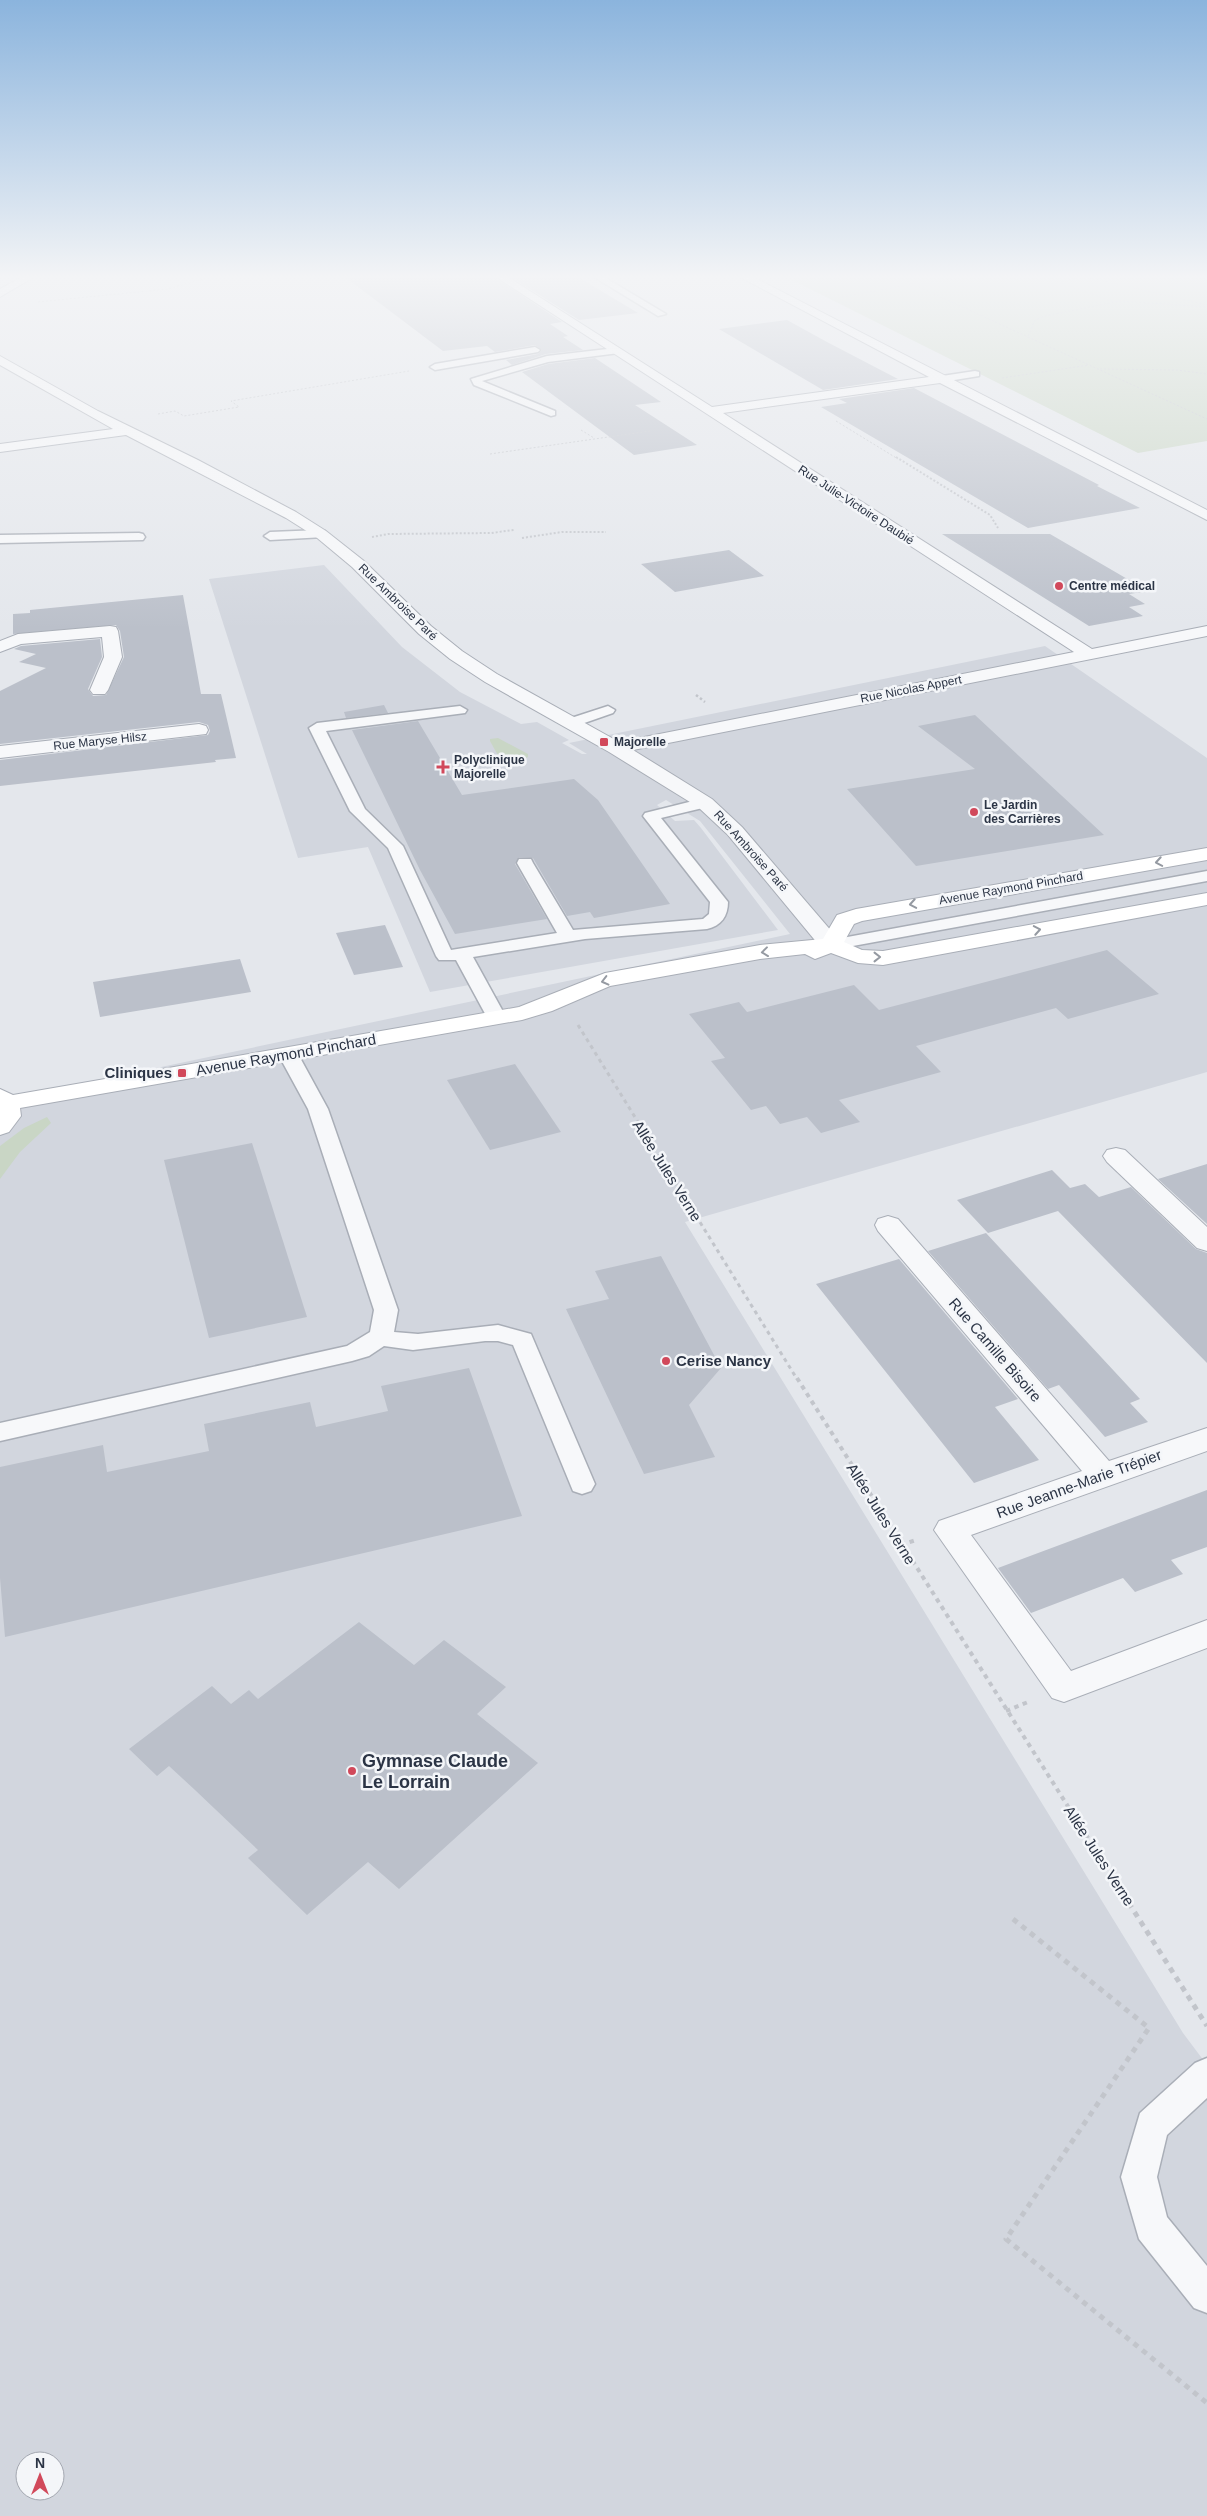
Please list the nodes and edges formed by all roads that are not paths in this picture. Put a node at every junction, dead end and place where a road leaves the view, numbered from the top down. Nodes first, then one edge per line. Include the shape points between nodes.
1 (61, 394) edge
2 (506, 394) edge
3 (685, 394) edge
4 (832, 394) edge
5 (972, 394) edge
6 (711, 411) junction
7 (551, 413) dead end
8 (111, 423) junction
9 (126, 431) junction
10 (0, 439) edge
11 (0, 448) edge
12 (1207, 516) edge
13 (321, 534) junction
14 (270, 536) dead end
15 (139, 537) dead end
16 (0, 539) edge
17 (1207, 631) edge
18 (0, 647) edge
19 (1089, 654) junction
20 (98, 690) dead end
21 (460, 710) dead end
22 (608, 710) dead end
23 (570, 723) junction
24 (199, 730) dead end
25 (616, 748) junction
26 (0, 752) edge
27 (705, 804) junction
28 (1207, 854) edge
29 (526, 863) dead end
30 (1207, 876) edge
31 (1207, 899) edge
32 (568, 937) junction
33 (831, 945) junction
34 (462, 954) junction
35 (496, 1017) junction
36 (288, 1054) junction
37 (4, 1099) edge
38 (0, 1127) edge
39 (1116, 1156) dead end
40 (888, 1225) dead end
41 (1207, 1242) edge
42 (379, 1337) junction
43 (0, 1432) edge
44 (1207, 1438) edge
45 (1103, 1476) junction
46 (582, 1484) dead end
47 (1207, 1634) edge
48 (1207, 2075) edge
49 (1207, 2295) edge

1 - 8 street, Rue Ambroise Paré
2 - 7 lane
3 - 6 street, Rue Julie-Victoire Daubié
4 - 6 street
5 - 12 street
6 - 19 street, Rue Julie-Victoire Daubié
8 - 9 street, Rue Ambroise Paré
8 - 10 street
9 - 11 street
9 - 13 street, Rue Ambroise Paré via 193,463
13 - 14 lane
13 - 23 street, Rue Ambroise Paré via 456,655
15 - 16 lane
17 - 19 street, Rue Nicolas Appert
18 - 20 street via 18,639 110,630 112,657
19 - 25 street, Rue Nicolas Appert
21 - 34 lane via 317,728 358,811 395,846 445,956
22 - 23 lane
23 - 25 street, Rue Ambroise Paré
24 - 26 street, Rue Maryse Hilsz
25 - 27 street, Rue Ambroise Paré
27 - 32 lane via 651,816 719,902 720,911 716,918 707,924
27 - 33 street, Rue Ambroise Paré via 735,831
28 -> 33 street, Avenue Raymond Pinchard via 856,915 845,920
29 - 32 lane
30 - 33 lane, Avenue Raymond Pinchard
33 -> 31 street via 858,956 883,958
32 - 34 lane
33 - 35 street, Avenue Raymond Pinchard via 772,969 614,998 562,999 541,1008
34 - 35 lane
35 - 36 street, Avenue Raymond Pinchard
36 - 37 street, Avenue Raymond Pinchard
36 - 42 lane via 318,1110 386,1310 386,1325
37 - 38 street via 8,1116
39 - 41 street
40 - 45 street, Rue Camille Bisoire
42 - 43 lane via 368,1347 352,1353
42 - 46 lane via 418,1342 464,1335 511,1334 523,1340
44 - 45 street, Rue Jeanne-Marie Trépier
45 - 47 street, Rue Jeanne-Marie Trépier via 950,1530 1064,1688
48 - 49 lane via 1152,2125 1139,2177 1152,2226

